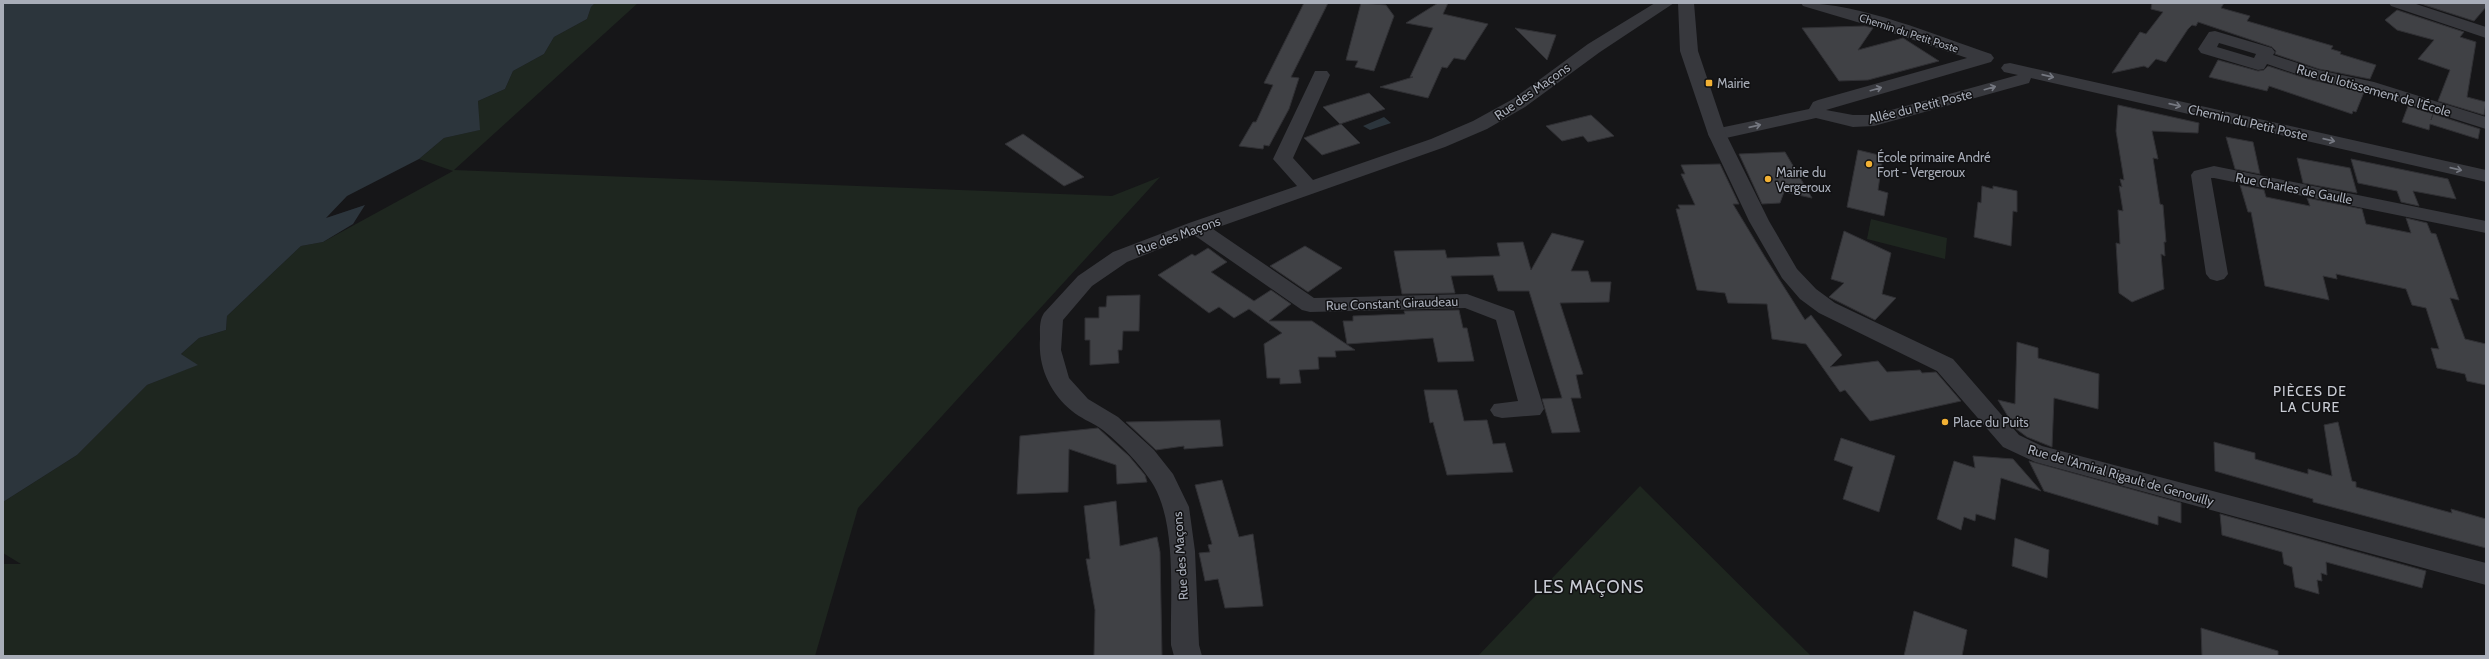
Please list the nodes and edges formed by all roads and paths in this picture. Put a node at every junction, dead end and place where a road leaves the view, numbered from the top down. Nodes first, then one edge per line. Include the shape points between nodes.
1 (1666, 3) edge
2 (1686, 3) edge
3 (1809, 3) edge
4 (2397, 3) edge
5 (2486, 33) edge
6 (2263, 57) dead end
7 (2016, 73) joint
8 (1321, 75) dead end
9 (1816, 113) junction
10 (2486, 123) edge
11 (1716, 134) junction
12 (2486, 176) edge
13 (1310, 188) junction
14 (2486, 227) edge
15 (1196, 228) junction
16 (2217, 274) dead end
17 (1502, 410) dead end
18 (2486, 574) edge
19 (1188, 656) edge

1 - 13 street, Rue des Maçons via 1594,48 1519,103 1480,125 1438,143
2 - 11 street, Rue de l'Amiral Rigault de Genouilly via 1690,51
9 -> 3 street, Chemin du Petit Poste via 1819,106 1824,104 1985,58 1890,26
4 - 5 street
6 - 10 street, Rue du lotissement de l'École
9 -> 7 street, Allée du Petit Poste via 1853,121 1874,120
7 -> 12 street, Chemin du Petit Poste
8 - 13 street via 1283,159
11 -> 9 street
11 - 18 street, Rue de l'Amiral Rigault de Genouilly via 1759,221 1790,273 1808,294 1827,308 1945,365 2011,441 2035,453
13 - 15 street, Rue des Maçons
14 - 16 street, Rue Charles de Gaulle via 2214,172 2201,175
15 - 17 street, Rue Constant Giraudeau via 1310,305 1467,300 1506,316 1532,409
15 - 19 street, Rue des Maçons via 1120,257 1085,281 1052,318 1050,350 1058,382 1080,405 1110,424 1145,456 1164,481 1176,507 1181,548 1185,645

